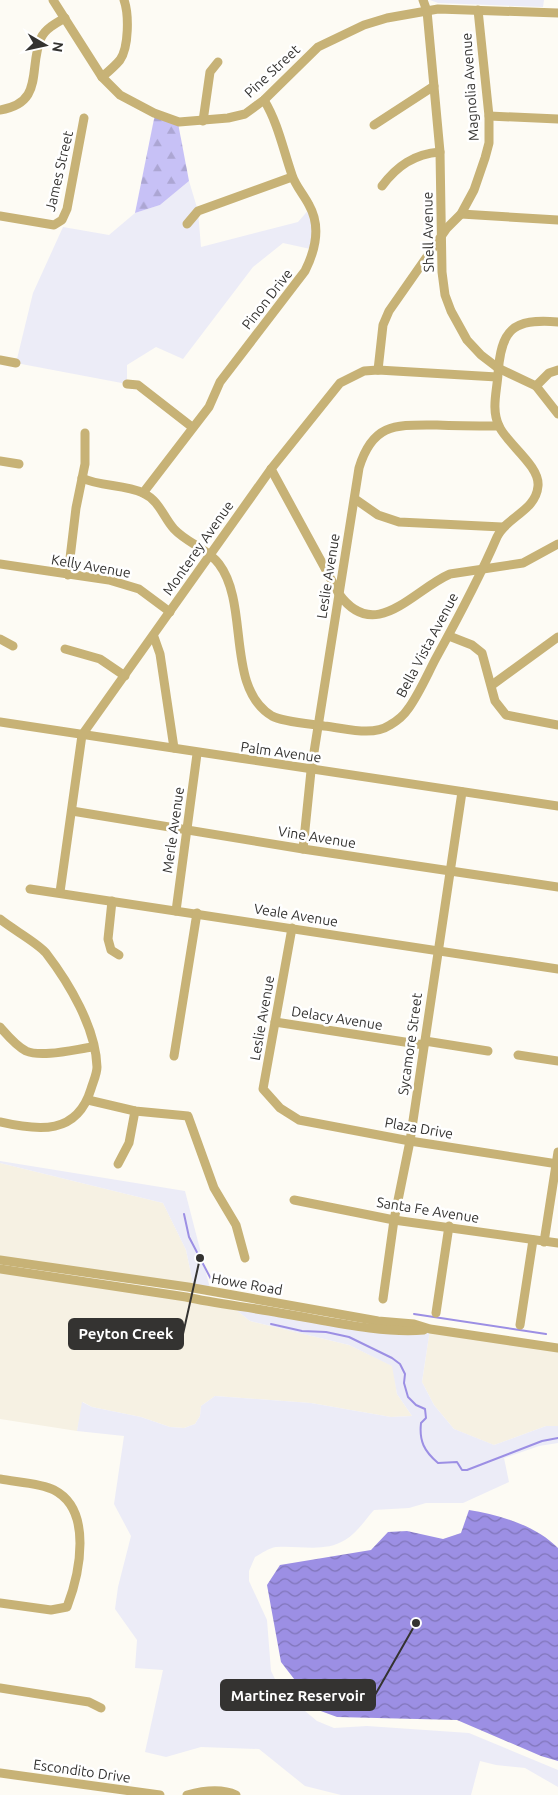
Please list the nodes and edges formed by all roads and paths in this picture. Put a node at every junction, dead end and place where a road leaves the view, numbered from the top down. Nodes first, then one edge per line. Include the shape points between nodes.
1 (53, 0) edge
2 (124, 0) edge
3 (423, 0) edge
4 (478, 10) junction
5 (427, 11) junction
6 (558, 13) edge
7 (65, 18) junction
8 (218, 62) dead end
9 (102, 77) junction
10 (434, 86) junction
11 (264, 100) junction
12 (0, 110) edge
13 (488, 116) junction
14 (84, 118) dead end
15 (558, 119) edge
16 (202, 121) junction
17 (374, 125) dead end
18 (440, 152) junction
19 (292, 177) junction
20 (382, 186) dead end
21 (461, 214) junction
22 (0, 216) edge
23 (558, 220) edge
24 (187, 224) dead end
25 (442, 235) junction
26 (558, 322) edge
27 (0, 360) edge
28 (16, 363) dead end
29 (378, 370) junction
30 (558, 370) edge
31 (497, 372) junction
32 (128, 384) dead end
33 (536, 386) junction
34 (558, 414) edge
35 (499, 426) junction
36 (192, 427) junction
37 (85, 433) dead end
38 (0, 461) edge
39 (19, 464) dead end
40 (271, 469) junction
41 (82, 478) junction
42 (143, 493) junction
43 (355, 499) junction
44 (502, 527) junction
45 (558, 544) edge
46 (210, 555) junction
47 (0, 564) edge
48 (483, 570) junction
49 (68, 574) junction
50 (339, 594) junction
51 (170, 612) junction
52 (449, 636) junction
53 (154, 637) junction
54 (558, 637) edge
55 (0, 639) edge
56 (13, 646) dead end
57 (65, 649) dead end
58 (125, 676) junction
59 (492, 685) junction
60 (0, 722) edge
61 (558, 724) edge
62 (319, 725) junction
63 (82, 735) junction
64 (174, 748) junction
65 (197, 754) junction
66 (311, 771) junction
67 (462, 792) junction
68 (556, 804) edge
69 (72, 811) junction
70 (187, 830) junction
71 (303, 849) junction
72 (449, 871) junction
73 (558, 887) edge
74 (30, 888) dead end
75 (60, 892) junction
76 (112, 900) junction
77 (176, 911) junction
78 (197, 913) junction
79 (0, 919) edge
80 (292, 928) junction
81 (438, 951) junction
82 (119, 955) dead end
83 (558, 970) edge
84 (276, 1022) junction
85 (0, 1027) edge
86 (424, 1043) junction
87 (93, 1047) junction
88 (488, 1051) dead end
89 (518, 1055) dead end
90 (174, 1056) dead end
91 (558, 1061) edge
92 (88, 1100) junction
93 (280, 1108) joint
94 (135, 1111) junction
95 (0, 1122) edge
96 (410, 1141) junction
97 (558, 1152) edge
98 (118, 1164) dead end
99 (557, 1164) edge
100 (294, 1200) dead end
101 (394, 1220) junction
102 (449, 1226) junction
103 (533, 1240) junction
104 (544, 1242) junction
105 (558, 1244) edge
106 (245, 1258) dead end
107 (0, 1260) edge
108 (0, 1269) edge
109 (383, 1299) dead end
110 (436, 1313) dead end
111 (520, 1325) dead end
112 (430, 1329) junction
113 (558, 1348) edge
114 (0, 1479) edge
115 (0, 1603) edge
116 (0, 1688) edge
117 (101, 1708) dead end
118 (0, 1774) edge
119 (160, 1795) edge
120 (187, 1795) edge
121 (236, 1795) edge

1 - 7 street, Pine Street
2 - 9 street via 128,20 123,52 120,60
3 - 5 street, Shell Avenue
4 - 5 street, Pine Street
4 - 6 street, Pine Street
4 - 13 street, Magnolia Avenue
5 - 10 street, Shell Avenue
5 - 11 street, Pine Street via 364,26 318,46
7 - 9 street, Pine Street
7 - 12 street via 40,39 33,84 26,97 12,108
8 - 16 street via 210,72
9 - 16 street, Pine Street via 120,95 154,113 179,122
10 - 17 street
10 - 18 street, Shell Avenue
11 - 16 street, Pine Street via 245,114
11 - 19 street, Pinon Drive via 274,116
13 - 15 street
13 - 21 street, Magnolia Avenue via 485,158
14 - 22 street, James Street via 67,209 62,220 54,226
18 - 20 street via 418,156 394,170
18 - 25 street, Shell Avenue
19 - 24 street via 198,211
19 - 36 street, Pinon Drive via 311,207 316,230 315,250 306,271 220,382 209,407
21 - 23 street
21 - 25 street, Magnolia Avenue
25 - 29 street, Magnolia Avenue via 389,311 383,325
25 - 31 street, Shell Avenue via 442,272 451,311 467,340
26 - 31 street, Bella Vista Avenue via 529,322 510,331 503,340
27 - 28 street
29 - 31 street, Monterey Avenue
29 - 40 street, Monterey Avenue via 364,371 340,383
30 - 33 street via 549,373
31 - 33 street, Shell Avenue
31 - 35 street, Bella Vista Avenue via 494,401
32 - 36 street via 138,386
33 - 34 street, Shell Avenue
35 - 43 street, Leslie Avenue via 403,424 391,428 372,441 363,456
35 - 44 street, Bella Vista Avenue via 533,470 538,485 530,505
36 - 42 street, Pinon Drive
37 - 41 street
38 - 39 street
40 - 46 street, Monterey Avenue
40 - 50 street
41 - 42 street
41 - 49 street
42 - 46 street, Bella Vista Avenue via 160,507 176,531
43 - 44 street via 378,515 394,521
43 - 50 street, Leslie Avenue
44 - 48 street, Bella Vista Avenue
45 - 48 street via 523,563
46 - 51 street, Monterey Avenue
46 - 62 street, Bella Vista Avenue via 228,580 242,660 254,697 272,716
47 - 49 street, Kelly Avenue
48 - 50 street via 470,569 440,578 398,609 376,614 354,610
48 - 52 street, Bella Vista Avenue
49 - 51 street, Kelly Avenue via 109,580 139,589
50 - 62 street, Leslie Avenue
51 - 53 street, Monterey Avenue
52 - 59 street via 472,644 482,654
52 - 62 street, Bella Vista Avenue via 408,710 398,720 387,727 369,731
53 - 58 street, Monterey Avenue
53 - 64 street via 160,654
54 - 59 street
55 - 56 street
57 - 58 street via 100,659
58 - 63 street, Monterey Avenue
59 - 61 street via 495,701 506,715
60 - 63 street, Palm Avenue
62 - 66 street, Leslie Avenue
63 - 64 street, Palm Avenue
63 - 69 street, Monterey Avenue
64 - 65 street, Palm Avenue
65 - 66 street, Palm Avenue
65 - 70 street, Merle Avenue
66 - 67 street, Palm Avenue
66 - 71 street, Leslie Avenue
67 - 68 street, Palm Avenue
67 - 72 street, Sycamore Street
69 - 70 street, Vine Avenue
69 - 75 street, Monterey Avenue
70 - 71 street, Vine Avenue
70 - 77 street, Merle Avenue
71 - 72 street, Vine Avenue
72 - 73 street, Vine Avenue
72 - 81 street, Sycamore Street
74 - 75 street, Veale Avenue
75 - 76 street, Veale Avenue
76 - 77 street, Veale Avenue
76 - 82 street via 108,940 111,950
77 - 78 street, Veale Avenue
78 - 80 street, Veale Avenue
78 - 90 street
79 - 87 street via 44,951 79,1004
80 - 81 street, Veale Avenue
80 - 84 street, Leslie Avenue
81 - 83 street, Veale Avenue
81 - 86 street, Sycamore Street
84 - 86 street, Delacy Avenue
84 - 93 street, Leslie Avenue via 263,1089
85 - 87 street via 27,1051 48,1053
86 - 88 street, Delacy Avenue
86 - 96 street, Sycamore Street
87 - 92 street via 98,1068
89 - 91 street
92 - 94 street
92 - 95 street via 74,1118 54,1127 38,1129
93 - 96 street, Plaza Drive via 300,1120
94 - 98 street via 129,1144
94 - 106 street via 188,1116 214,1188 236,1225
96 - 99 street, Plaza Drive
96 - 101 street, Sycamore Street
97 - 99 street
99 - 104 street
100 - 101 street, Santa Fe Avenue
101 - 102 street, Santa Fe Avenue
101 - 109 street, Sycamore Street
102 - 103 street, Santa Fe Avenue
102 - 110 street
103 - 104 street, Santa Fe Avenue
103 - 111 street
104 - 105 street, Santa Fe Avenue
107 - 112 street, Howe Road via 188,1287
108 - 112 street, Howe Road via 368,1326 405,1331
112 - 113 street, Howe Road
114 - 115 street via 53,1489 70,1502 82,1546 67,1607 52,1610
116 - 117 street via 89,1702
118 - 119 street, Escondito Drive
120 - 121 street via 203,1791

